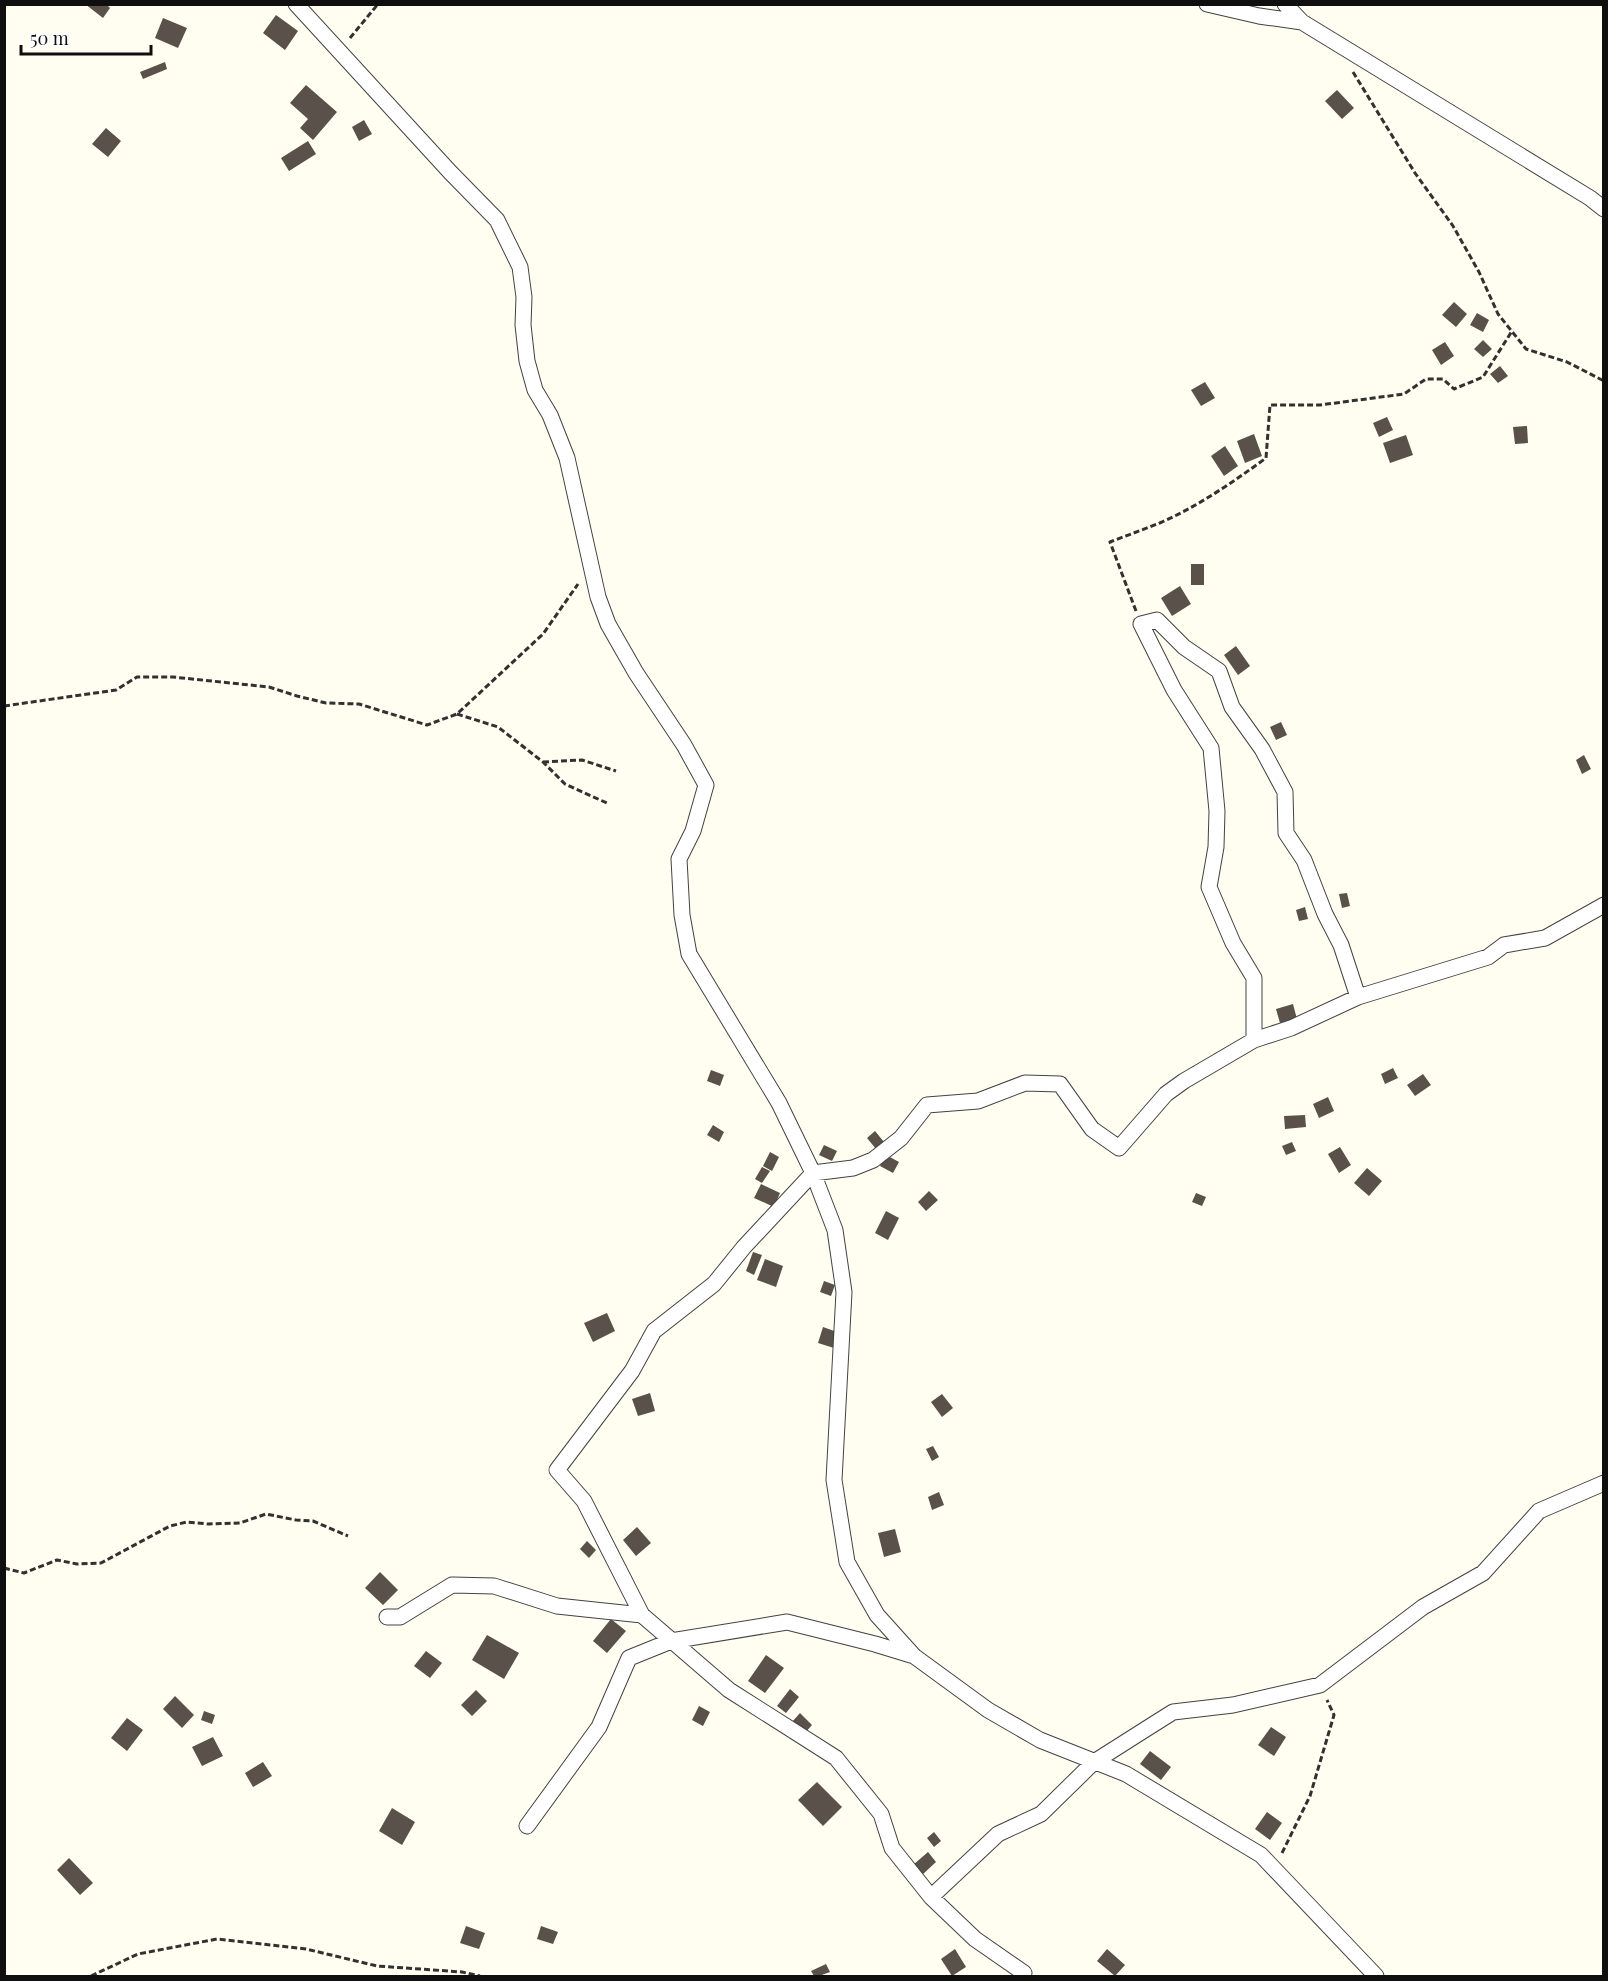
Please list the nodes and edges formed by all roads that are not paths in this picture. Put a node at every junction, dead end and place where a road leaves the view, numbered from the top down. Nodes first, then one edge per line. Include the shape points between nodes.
1 (296, 4) edge
2 (1207, 4) edge
3 (1285, 4) edge
4 (1302, 22) junction
5 (1604, 209) edge
6 (1604, 905) edge
7 (1358, 997) junction
8 (1254, 1040) junction
9 (813, 1173) junction
10 (1604, 1483) edge
11 (642, 1616) junction
12 (387, 1617) dead end
13 (671, 1641) junction
14 (914, 1656) junction
15 (1094, 1761) junction
16 (527, 1826) dead end
17 (931, 1897) junction
18 (1024, 1973) dead end
19 (1376, 1977) edge

1 - 9 street via 497,220 520,267 527,361 535,390 567,458 598,597 608,624 636,673 706,785 693,831 679,859 689,954 779,1103
2 - 4 street
3 - 4 street
4 - 5 street
6 - 7 street via 1545,938 1504,945 1488,957
7 - 8 street via 1291,1028
7 - 8 street via 1341,945 1304,860 1286,833 1285,792 1232,706 1219,671 1184,647 1157,620 1141,624 1174,690 1211,748 1217,811 1209,887 1233,943 1254,978
8 - 9 street via 1166,1094 1119,1148 1092,1130 1060,1084 1025,1083 978,1101 927,1105 901,1138 873,1160 853,1168
9 - 11 street via 714,1284 654,1331 632,1371 557,1470 584,1501
9 - 14 street via 835,1230 844,1292 834,1480 847,1562 877,1615
10 - 15 street via 1539,1511 1483,1574 1423,1607 1320,1685 1233,1705 1173,1712
11 - 12 street via 557,1606 494,1586 452,1585 400,1617
11 - 13 street
13 - 14 street via 787,1622
13 - 16 street via 629,1658 599,1727
13 - 17 street via 729,1690 836,1758 881,1814 892,1848
14 - 15 street via 988,1710 1040,1740
15 - 17 street via 1041,1814 998,1834
15 - 19 street via 1126,1774 1261,1855
17 - 18 street via 975,1939

